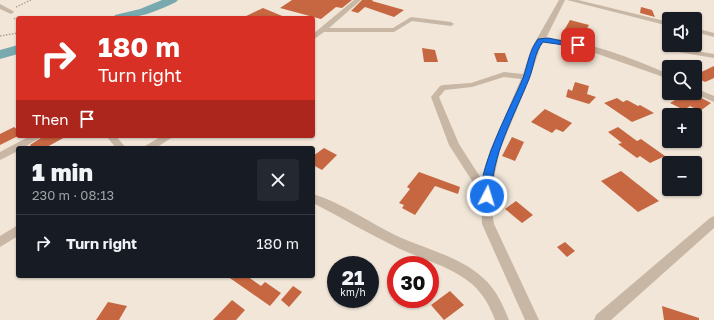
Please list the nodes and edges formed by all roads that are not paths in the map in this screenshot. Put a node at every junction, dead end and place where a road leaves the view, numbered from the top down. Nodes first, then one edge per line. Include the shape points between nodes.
1 (358, 0) edge
2 (562, 0) edge
3 (570, 0) edge
4 (0, 6) edge
5 (11, 12) dead end
6 (662, 22) edge
7 (451, 24) dead end
8 (322, 30) junction
9 (702, 32) edge
10 (714, 35) edge
11 (315, 36) edge
12 (541, 40) junction
13 (692, 52) edge
14 (714, 56) edge
15 (662, 75) edge
16 (526, 78) junction
17 (702, 93) edge
18 (714, 99) edge
19 (34, 138) edge
20 (113, 138) edge
21 (166, 138) edge
22 (19, 146) edge
23 (119, 146) edge
24 (152, 146) edge
25 (16, 148) edge
26 (0, 156) edge
27 (487, 196) junction
28 (315, 199) edge
29 (714, 221) edge
30 (16, 231) edge
31 (0, 242) edge
32 (502, 320) edge
33 (532, 320) edge
34 (600, 320) edge

1 - 8 street
2 - 12 street
3 - 6 street
4 - 5 street
7 - 8 street via 411,19 394,30
8 - 11 street
9 - 10 street
12 - 15 street via 563,42 615,56
12 - 16 street via 535,47
13 - 14 street
16 - 27 street via 498,145 486,183
16 - 27 street via 514,73 504,73 472,85 444,88 435,97 454,145
17 - 18 street
19 - 22 street
20 - 23 street
21 - 24 street
25 - 26 street
27 - 33 street via 485,212 488,224
28 - 32 street via 405,245 458,267 488,291 496,302
29 - 34 street
30 - 31 street

